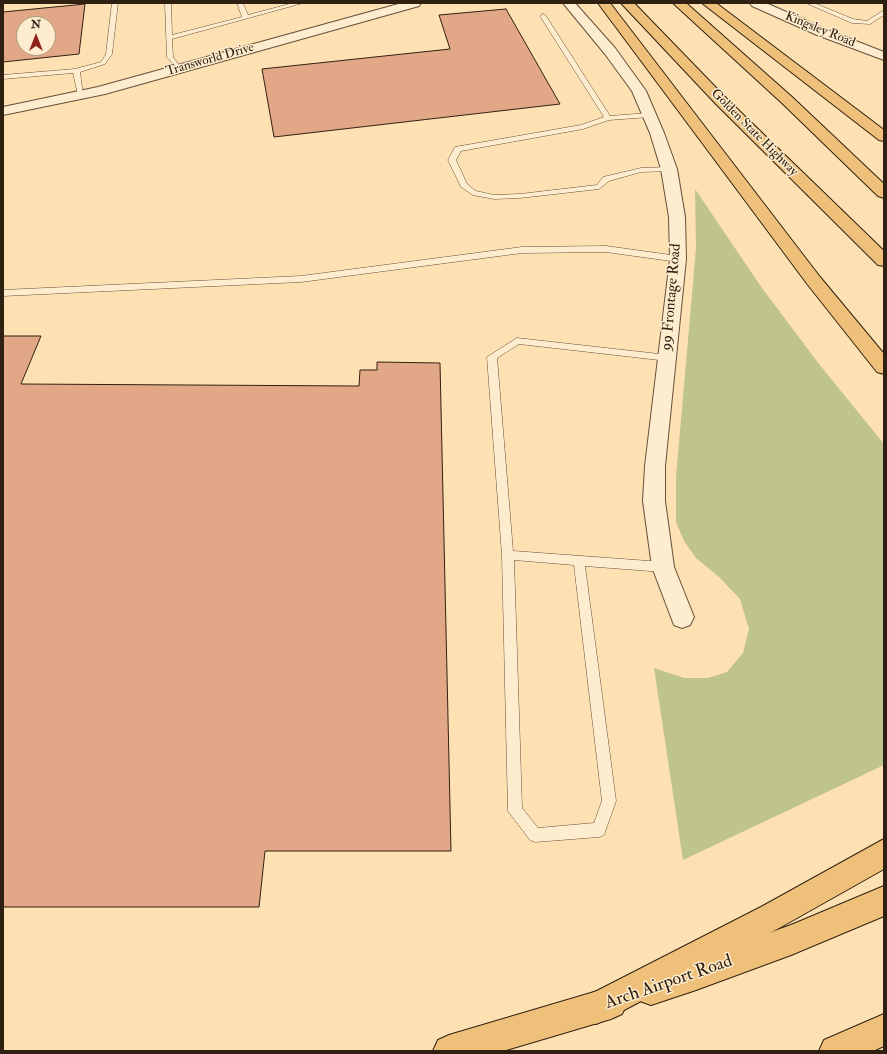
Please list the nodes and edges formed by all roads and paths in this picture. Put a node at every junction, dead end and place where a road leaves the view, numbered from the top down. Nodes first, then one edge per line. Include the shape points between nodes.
1 (115, 3) edge
2 (168, 3) edge
3 (240, 3) edge
4 (300, 3) edge
5 (415, 3) edge
6 (569, 3) edge
7 (604, 3) edge
8 (627, 3) edge
9 (679, 3) edge
10 (708, 3) edge
11 (756, 3) edge
12 (809, 3) edge
13 (884, 12) edge
14 (543, 16) dead end
15 (246, 18) junction
16 (169, 38) junction
17 (884, 56) edge
18 (179, 69) junction
19 (76, 71) junction
20 (3, 77) edge
21 (81, 95) junction
22 (3, 111) edge
23 (649, 115) junction
24 (608, 118) junction
25 (884, 137) edge
26 (669, 169) junction
27 (884, 194) edge
28 (678, 259) junction
29 (884, 261) edge
30 (3, 293) edge
31 (668, 358) junction
32 (884, 367) edge
33 (508, 555) junction
34 (579, 560) junction
35 (663, 567) junction
36 (682, 617) dead end
37 (884, 853) edge
38 (884, 901) edge
39 (596, 1008) junction
40 (884, 1030) edge
41 (449, 1051) edge
42 (835, 1051) edge

1 - 19 lane via 109,54 103,63
2 - 16 lane
3 - 15 lane
4 - 15 lane
5 - 18 street, Transworld Drive
6 - 23 street, 99 Frontage Road via 610,51 639,91
7 - 32 main road via 814,281
8 - 29 main road, Golden State Highway via 721,101
9 - 27 main road via 787,100
10 - 25 main road
11 - 17 street, Kingsley Road
12 - 13 lane via 852,21 868,23
14 - 24 lane
15 - 16 lane
16 - 18 lane via 170,57
18 - 21 street, Transworld Drive
19 - 20 lane
19 - 21 lane
21 - 22 street, Transworld Drive
23 - 24 lane
23 - 26 street, 99 Frontage Road
24 - 26 lane via 583,127 458,149 452,160 464,185 473,193 494,197 599,187 606,179 641,170
26 - 28 street, 99 Frontage Road via 677,217
28 - 30 lane via 606,249 522,250 301,279
28 - 31 street, 99 Frontage Road
31 - 33 lane via 517,341 492,357
31 - 35 street, 99 Frontage Road via 655,466 654,501
33 - 34 lane
33 - 34 lane via 515,811 535,836 598,830 608,801
34 - 35 lane
35 - 36 street, 99 Frontage Road
37 - 39 main road via 771,917
38 - 39 main road, Arch Airport Road via 703,973
39 - 41 main road, Arch Airport Road
40 - 42 main road

